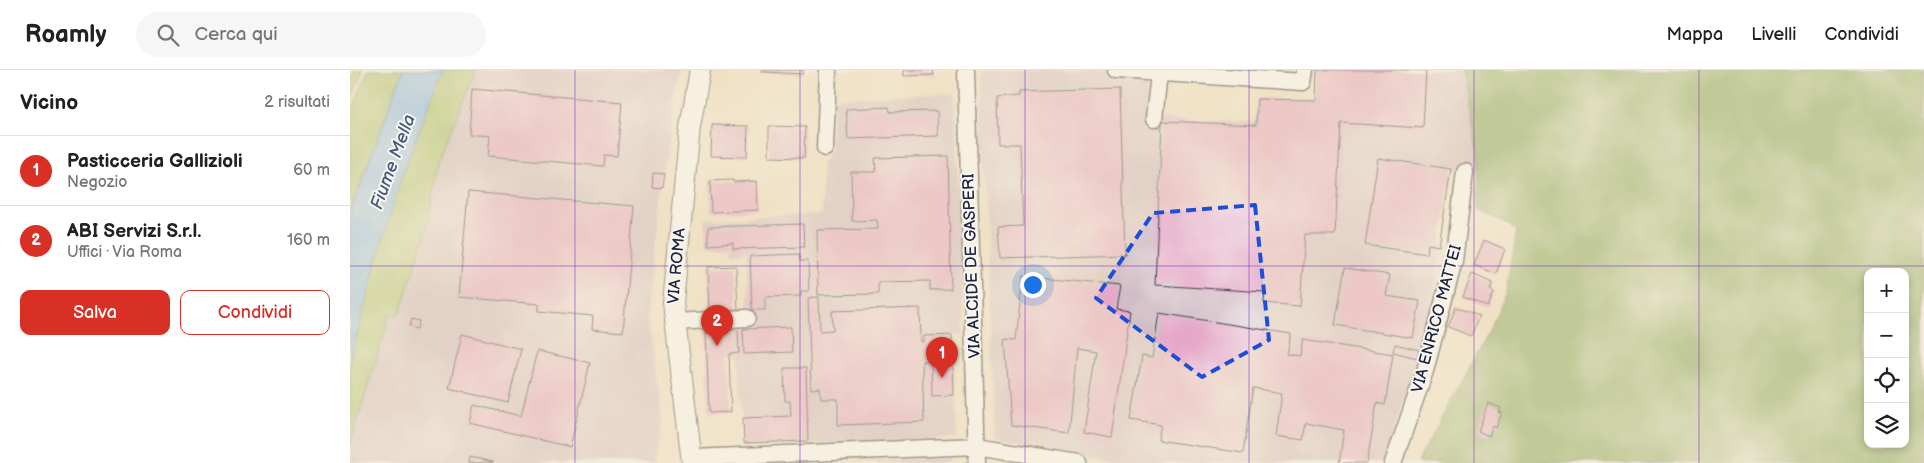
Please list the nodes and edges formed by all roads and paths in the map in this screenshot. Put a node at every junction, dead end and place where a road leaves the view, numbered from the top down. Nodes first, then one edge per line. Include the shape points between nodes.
1 (700, 70) edge
2 (828, 70) edge
3 (966, 70) edge
4 (1116, 70) edge
5 (1305, 70) edge
6 (1159, 73) junction
7 (1154, 119) dead end
8 (825, 148) dead end
9 (1465, 172) dead end
10 (747, 318) dead end
11 (674, 322) junction
12 (977, 446) junction
13 (728, 460) edge
14 (692, 461) edge
15 (977, 463) edge
16 (1079, 463) edge
17 (1393, 463) edge

1 - 11 street, VIA ROMA via 690,127 673,303
2 - 8 street
3 - 12 street, VIA ALCIDE DE GASPERI
4 - 6 street
5 - 6 street via 1303,82
6 - 7 street
9 - 17 street, VIA ENRICO MATTEI via 1454,261 1425,372
10 - 11 street
11 - 14 street, VIA ROMA
12 - 13 street
12 - 15 street, VIA ALCIDE DE GASPERI
12 - 16 street
13 - 14 street

